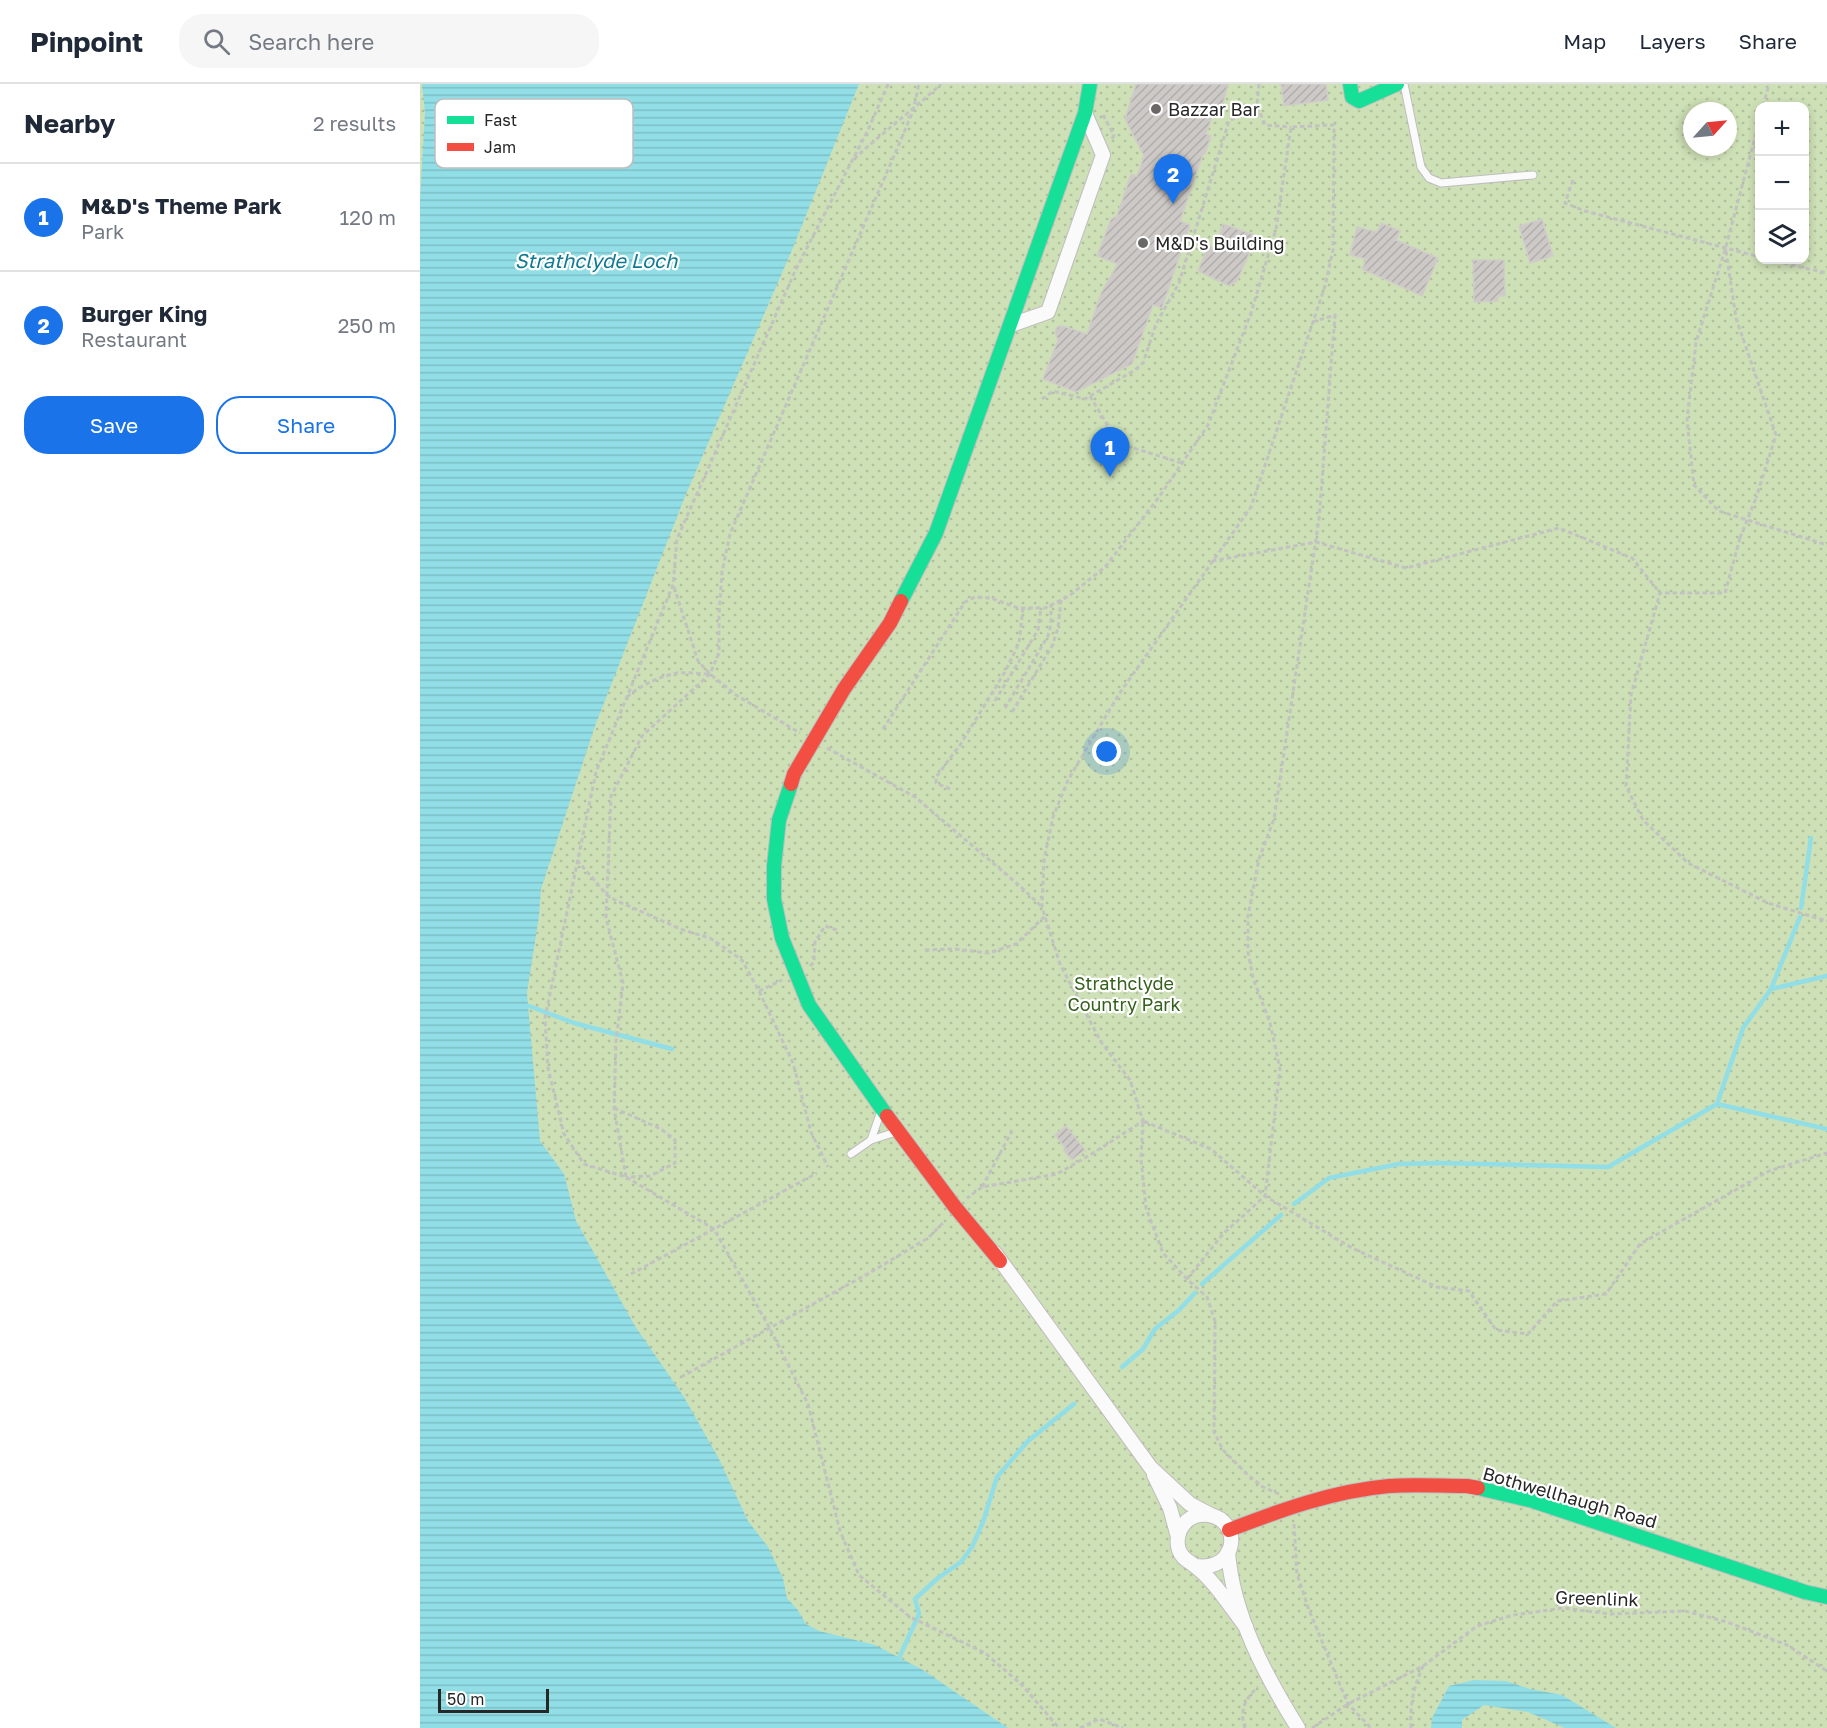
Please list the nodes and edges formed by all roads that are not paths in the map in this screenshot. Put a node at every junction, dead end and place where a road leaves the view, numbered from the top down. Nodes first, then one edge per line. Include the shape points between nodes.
1 (1090, 84) edge
2 (1350, 84) edge
3 (1397, 84) edge
4 (1404, 84) edge
5 (1085, 113) junction
6 (1533, 175) dead end
7 (1011, 325) junction
8 (796, 975) junction
9 (882, 1110) junction
10 (898, 1131) junction
11 (871, 1140) junction
12 (851, 1155) dead end
13 (1000, 1262) junction
14 (1151, 1468) junction
15 (1211, 1515) junction
16 (1229, 1530) junction
17 (1178, 1537) junction
18 (1228, 1552) junction
19 (1195, 1566) junction
20 (1827, 1597) edge
21 (1246, 1627) junction
22 (1298, 1728) edge

1 - 5 street
2 - 3 street via 1352,97 1359,101
4 - 6 lane via 1421,167 1429,178 1441,183
5 - 7 street
5 - 7 street via 1103,155 1048,312
7 - 8 street via 936,533 890,623 844,689 794,774 779,820 774,899
8 - 9 street via 810,1005
8 - 13 street via 859,1068 939,1170
9 - 10 street
9 - 11 lane
10 - 11 lane
10 - 13 street
11 - 12 lane
13 - 14 street
14 - 15 street via 1190,1504
14 - 17 street via 1170,1508
15 - 16 street
15 - 17 street via 1195,1516 1185,1522
16 - 18 street
16 - 20 street, Bothwellhaugh Road via 1289,1507 1341,1493 1389,1486 1467,1486 1533,1501
17 - 19 street via 1183,1557
18 - 19 street via 1212,1566
18 - 21 street via 1230,1578
19 - 21 street
21 - 22 street

